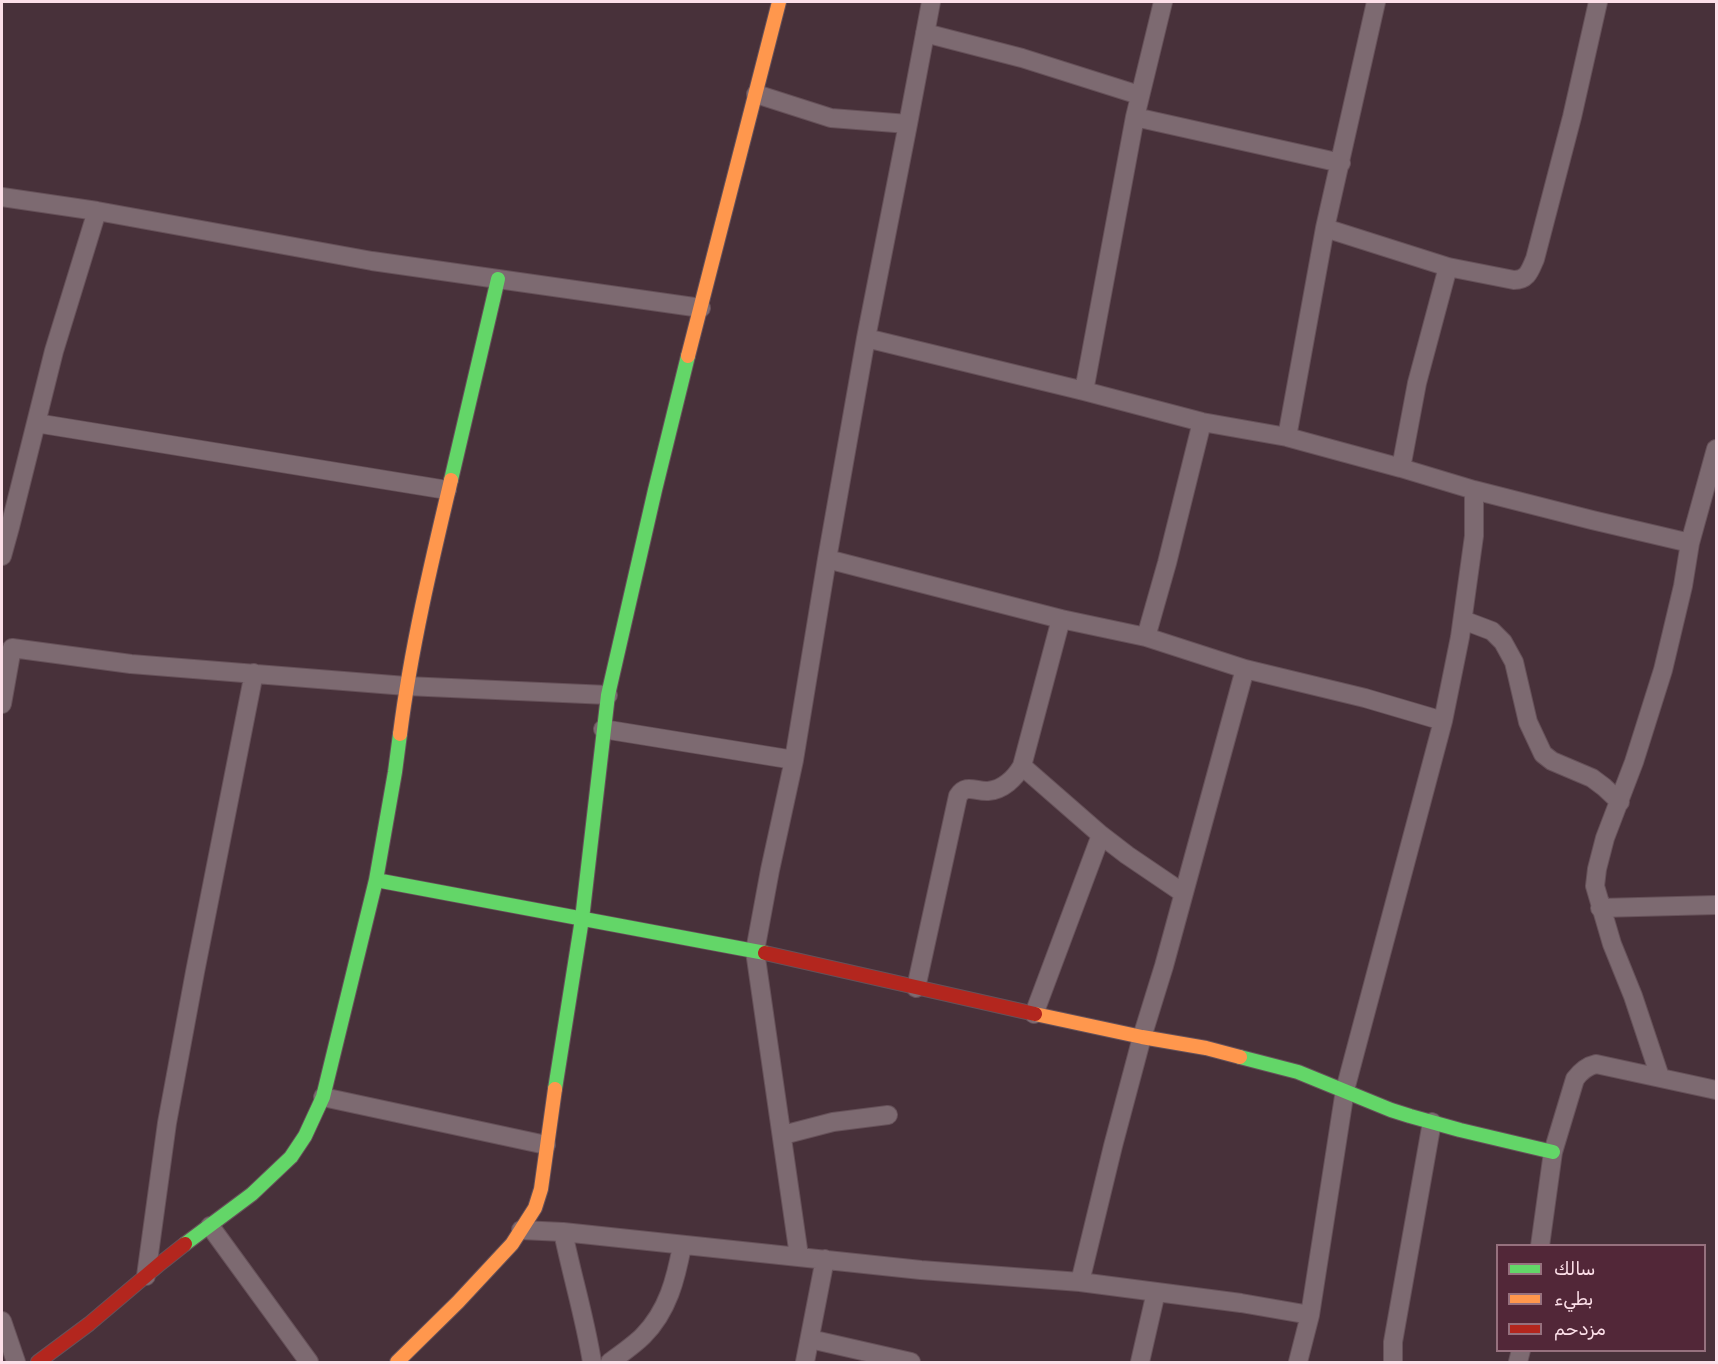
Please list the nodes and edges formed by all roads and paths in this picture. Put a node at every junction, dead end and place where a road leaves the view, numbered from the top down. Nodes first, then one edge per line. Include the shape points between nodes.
1 (779, 2) edge
2 (930, 2) edge
3 (1163, 2) edge
4 (1376, 2) edge
5 (1598, 2) edge
6 (925, 33) junction
7 (756, 94) junction
8 (1139, 95) junction
9 (1135, 117) junction
10 (908, 124) junction
11 (1341, 163) junction
12 (2, 197) edge
13 (98, 211) junction
14 (1325, 228) junction
15 (1448, 267) junction
16 (498, 279) junction
17 (701, 308) junction
18 (866, 338) junction
19 (1084, 391) junction
20 (1202, 422) junction
21 (36, 423) junction
22 (1287, 437) junction
23 (1716, 449) edge
24 (1401, 468) junction
25 (447, 490) junction
26 (1474, 490) junction
27 (1690, 543) junction
28 (2, 556) edge
29 (827, 559) junction
30 (1061, 619) junction
31 (1463, 620) junction
32 (1146, 637) junction
33 (7, 647) edge
34 (1245, 669) junction
35 (254, 673) junction
36 (406, 686) junction
37 (608, 695) junction
38 (2, 704) edge
39 (1443, 721) junction
40 (603, 729) junction
41 (794, 760) junction
42 (1022, 766) junction
43 (1620, 802) junction
44 (1101, 835) junction
45 (376, 880) junction
46 (1183, 893) junction
47 (1716, 905) edge
48 (1600, 908) junction
49 (582, 919) junction
50 (755, 951) junction
51 (916, 988) junction
52 (1034, 1014) junction
53 (1142, 1037) junction
54 (1660, 1077) junction
55 (1345, 1090) junction
56 (1716, 1090) edge
57 (323, 1097) junction
58 (888, 1115) dead end
59 (1432, 1122) junction
60 (783, 1135) junction
61 (546, 1145) junction
62 (1553, 1152) junction
63 (210, 1226) junction
64 (521, 1230) junction
65 (563, 1232) junction
66 (1540, 1244) edge
67 (682, 1245) junction
68 (799, 1256) junction
69 (825, 1259) junction
70 (146, 1276) junction
71 (1080, 1282) junction
72 (1156, 1292) junction
73 (1310, 1315) junction
74 (2, 1321) edge
75 (810, 1339) junction
76 (16, 1362) edge
77 (38, 1362) edge
78 (309, 1362) edge
79 (397, 1362) edge
80 (592, 1362) edge
81 (610, 1362) edge
82 (806, 1362) edge
83 (911, 1362) edge
84 (1140, 1362) edge
85 (1298, 1362) edge
86 (1393, 1362) edge

1 - 7 street
2 - 6 street
3 - 8 street
4 - 11 street
5 - 15 street via 1572,117 1535,259 1527,276 1514,280
6 - 8 street
6 - 10 street
7 - 10 street via 831,118
7 - 17 street
8 - 9 street
9 - 11 street
9 - 19 street
10 - 18 street
11 - 14 street
12 - 13 street
13 - 16 street via 372,261
13 - 21 street
14 - 15 street
14 - 22 street
15 - 24 street
16 - 17 street
16 - 25 street
17 - 37 street
18 - 19 street
18 - 29 street
19 - 20 street
20 - 22 street
20 - 32 street
21 - 25 street
21 - 28 street
22 - 24 street
23 - 27 street
24 - 26 street
25 - 36 street
26 - 27 street
26 - 31 street via 1474,536
27 - 43 street via 1663,670
29 - 30 street
29 - 41 street
30 - 32 street
30 - 42 street
31 - 39 street
31 - 43 street via 1492,631 1503,642 1514,662 1528,722 1543,754 1592,778
32 - 34 street
33 - 35 street via 131,664
33 - 38 street
34 - 39 street
34 - 46 street
35 - 36 street
35 - 70 street via 167,1123
36 - 37 street
36 - 45 street
37 - 40 street
39 - 55 street
40 - 41 street
40 - 49 street
41 - 50 street
42 - 44 street
42 - 51 street via 1013,780 993,790 967,788 959,793
43 - 48 street via 1596,869
44 - 46 street
44 - 52 street
45 - 49 street
45 - 57 street
46 - 53 street
47 - 48 street
48 - 54 street
49 - 50 street
49 - 61 street
50 - 51 street
50 - 60 street
51 - 52 street
52 - 53 street
53 - 55 street via 1273,1064
53 - 71 street
54 - 56 street
54 - 62 street via 1596,1064 1585,1068 1575,1079
55 - 59 street via 1390,1110
55 - 73 street
57 - 61 street
57 - 63 street via 291,1157
58 - 60 street via 833,1122
59 - 62 street
59 - 86 street via 1393,1342
60 - 68 street
61 - 64 street via 541,1189
62 - 66 street
63 - 70 street
63 - 78 street
64 - 65 street
64 - 79 street via 458,1302
65 - 67 street
65 - 80 street
67 - 68 street
67 - 81 street via 662,1311 643,1336
68 - 69 street
69 - 71 street
69 - 75 street
70 - 77 street
71 - 72 street
72 - 73 street
72 - 84 street
73 - 85 street
74 - 76 street
75 - 82 street
75 - 83 street

